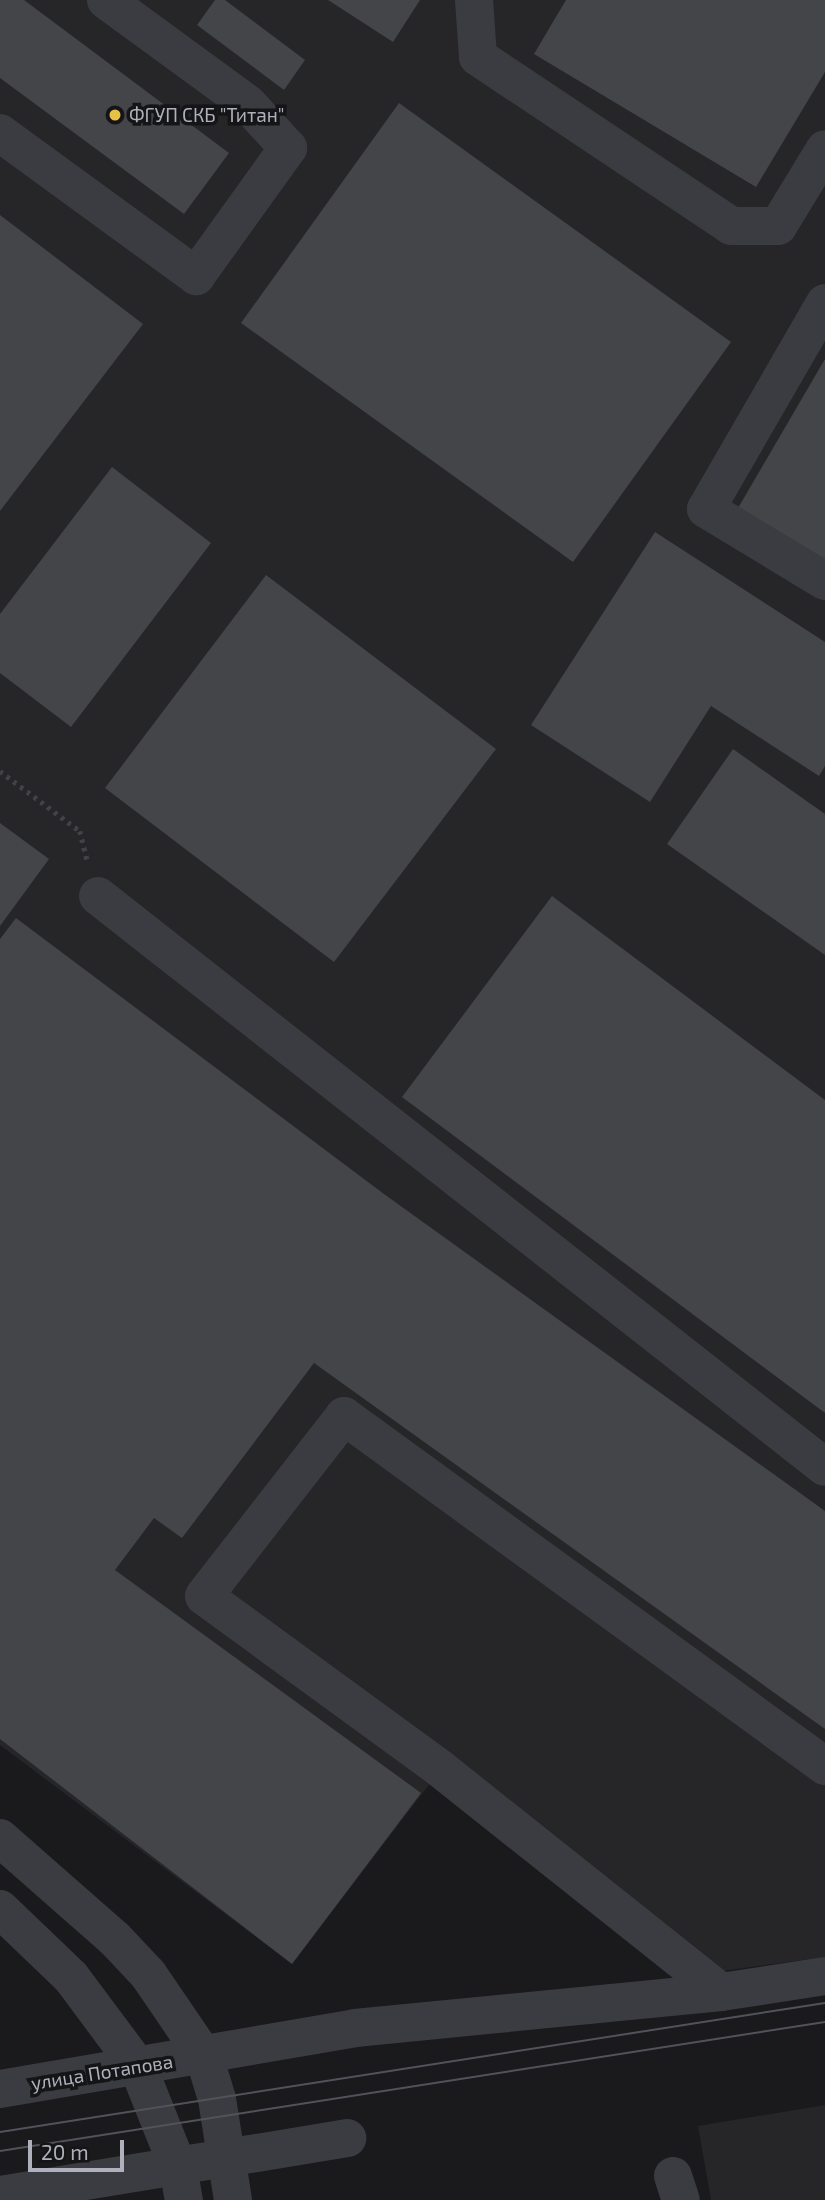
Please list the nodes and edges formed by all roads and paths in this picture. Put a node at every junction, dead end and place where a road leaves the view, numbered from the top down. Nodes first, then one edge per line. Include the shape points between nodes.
1 (106, 0) edge
2 (474, 0) edge
3 (0, 133) edge
4 (825, 149) edge
5 (825, 303) edge
6 (825, 581) edge
7 (0, 771) edge
8 (98, 896) joint
9 (825, 1467) edge
10 (825, 1766) edge
11 (0, 1838) edge
12 (0, 1909) edge
13 (825, 1976) edge
14 (720, 1992) junction
15 (204, 2056) junction
16 (138, 2067) junction
17 (0, 2089) edge
18 (347, 2138) dead end
19 (226, 2158) junction
20 (181, 2183) edge
21 (0, 2195) edge
22 (233, 2200) edge

1 - 3 street via 248,104 288,148 197,276
2 - 4 street via 478,58 731,226 778,226
5 - 6 street via 706,509
7 - 8 path via 80,831
8 - 9 street
10 - 14 street via 344,1416 204,1596 441,1769
11 - 15 street via 106,1929 148,1974
12 - 16 street via 71,1977
13 - 14 street, улица Потапова
14 - 15 street, улица Потапова via 432,2018
15 - 16 street, улица Потапова
15 - 19 street
16 - 17 street, улица Потапова
16 - 20 street
18 - 19 street
19 - 20 street
19 - 22 street
20 - 21 street

